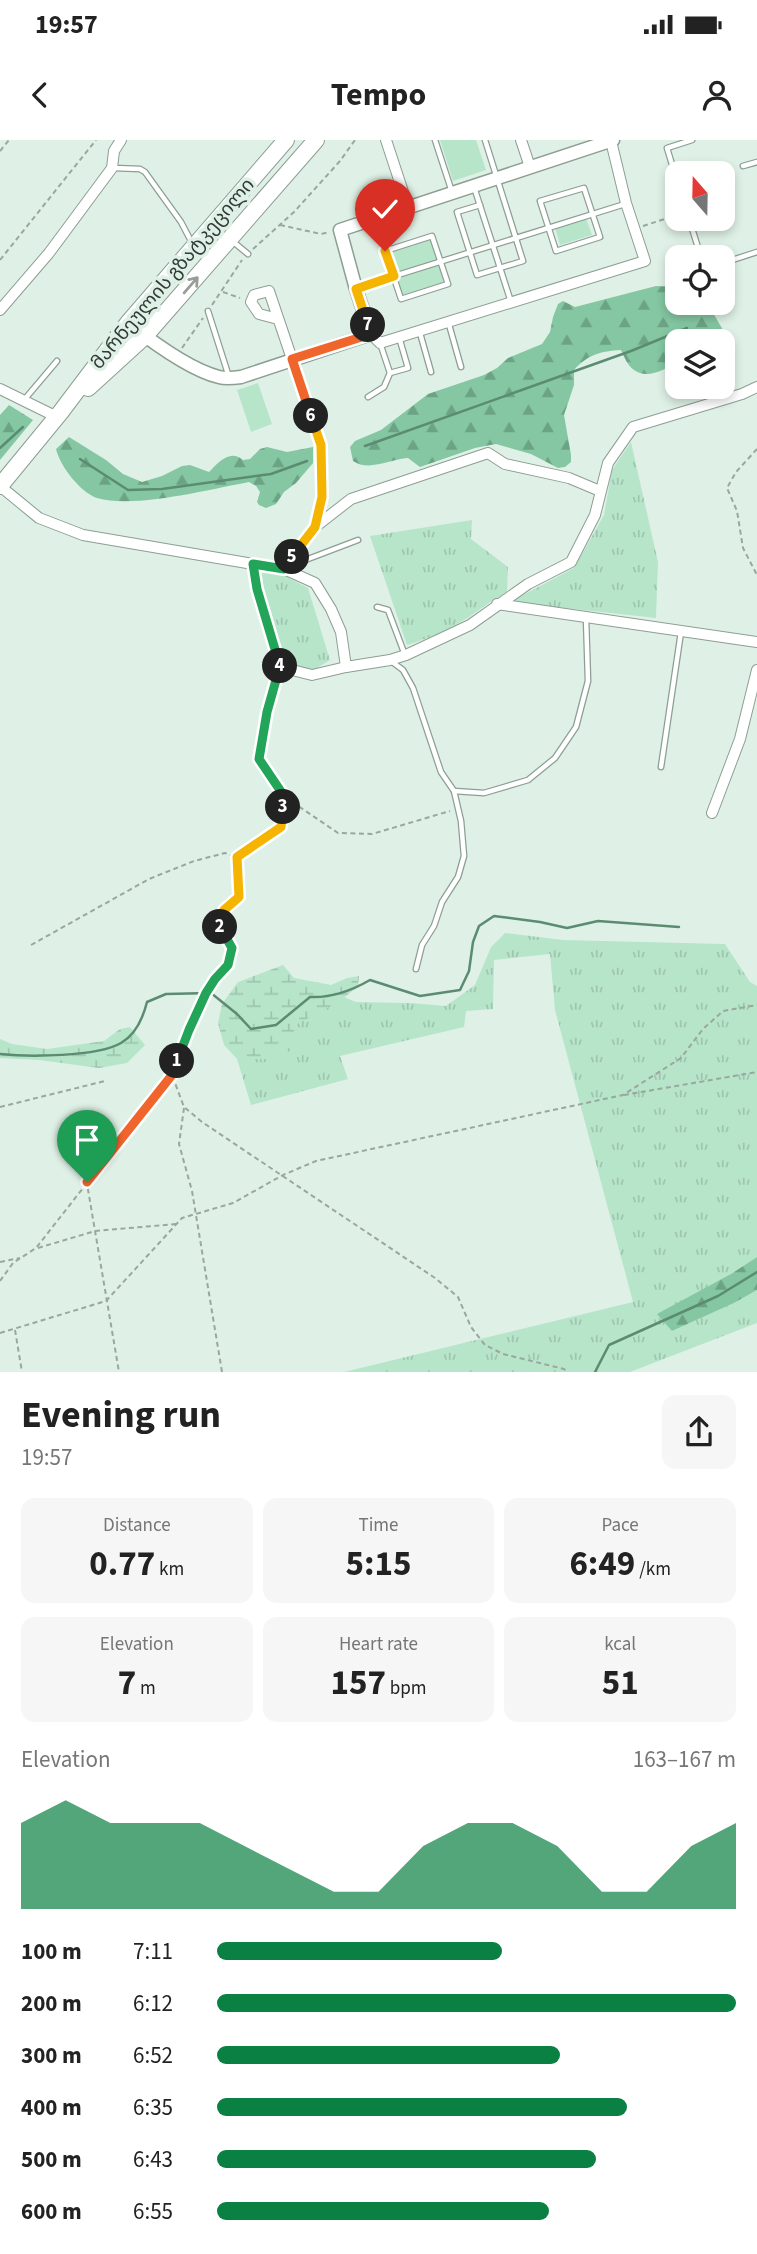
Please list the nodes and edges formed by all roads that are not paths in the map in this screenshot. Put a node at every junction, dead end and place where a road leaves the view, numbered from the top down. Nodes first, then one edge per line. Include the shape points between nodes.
1 (121, 140) edge
2 (286, 140) edge
3 (316, 140) edge
4 (386, 140) edge
5 (435, 140) edge
6 (485, 140) edge
7 (521, 140) edge
8 (612, 140) edge
9 (692, 140) edge
10 (671, 161) edge
11 (757, 162) edge
12 (744, 166) dead end
13 (530, 167) junction
14 (112, 168) junction
15 (497, 178) junction
16 (474, 186) junction
17 (452, 193) junction
18 (626, 203) junction
19 (480, 205) junction
20 (408, 207) junction
21 (593, 214) junction
22 (548, 228) junction
23 (516, 238) junction
24 (231, 240) junction
25 (493, 245) junction
26 (194, 247) junction
27 (757, 252) edge
28 (470, 253) junction
29 (248, 254) road end
30 (735, 259) edge
31 (441, 262) junction
32 (500, 268) junction
33 (394, 276) junction
34 (356, 289) junction
35 (511, 302) junction
36 (0, 310) edge
37 (208, 311) road end
38 (278, 319) junction
39 (448, 321) junction
40 (128, 323) junction
41 (420, 330) junction
42 (145, 336) junction
43 (399, 337) junction
44 (375, 338) junction
45 (292, 359) junction
46 (57, 361) dead end
47 (461, 367) dead end
48 (431, 372) dead end
49 (390, 373) junction
50 (229, 378) junction
51 (757, 387) edge
52 (2, 393) edge
53 (368, 397) dead end
54 (24, 401) junction
55 (58, 415) junction
56 (0, 486) edge
57 (600, 491) junction
58 (315, 527) junction
59 (358, 540) dead end
60 (253, 564) junction
61 (284, 569) junction
62 (497, 604) junction
63 (377, 607) dead end
64 (586, 617) junction
65 (681, 631) junction
66 (757, 642) edge
67 (406, 656) junction
68 (390, 660) junction
69 (346, 667) junction
70 (757, 670) edge
71 (661, 768) dead end
72 (454, 791) junction
73 (712, 813) dead end
74 (416, 969) dead end

1 - 14 street
2 - 26 highway, მარნეულის გზატკეცილი
3 - 24 highway, მარნეულის გზატკეცილი
4 - 20 street
5 - 17 lane
6 - 15 lane
7 - 13 street
8 - 13 street
8 - 18 street
9 - 10 lane via 667,148
11 - 12 lane
13 - 15 street
14 - 26 lane via 145,172
14 - 36 street
15 - 16 street
15 - 23 lane
16 - 17 street
16 - 19 lane
17 - 20 street
18 - 21 lane
18 - 35 street via 645,261
19 - 25 lane
19 - 28 lane via 457,212
20 - 34 street via 340,230
21 - 22 lane
21 - 22 lane via 600,237 578,244 556,250
21 - 22 lane via 584,188 540,201
22 - 23 lane
23 - 25 lane
23 - 32 lane via 523,261
24 - 29 lane
42 -> 24 highway, მარნეულის გზატკეცილი
25 - 28 lane
25 - 32 lane
26 - 40 highway, მარნეულის გზატკეცილი
27 - 30 lane
28 - 31 lane
28 - 32 lane via 477,275
31 - 33 lane
31 - 33 lane via 448,284 401,299
31 - 33 lane via 432,236 385,251
32 - 35 lane
33 - 34 lane
34 - 44 street
35 - 39 street
37 - 50 lane
38 - 38 street via 269,291 254,295 251,302 260,314
38 - 45 street
39 - 41 street
39 - 47 lane
40 - 42 street
40 - 55 highway, მარნეულის გზატკეცილი
41 - 43 street
41 - 48 lane
42 - 50 street via 202,371
42 - 55 highway, მარნეულის გზატკეცილი
43 - 44 street
43 - 49 lane via 408,368
44 - 45 street
44 - 49 lane
45 - 50 street
45 - 58 street via 321,445 322,497
46 - 54 lane
49 - 53 lane via 384,387
51 - 57 street via 633,427 608,463
52 - 54 street
54 - 55 street
55 - 56 highway
56 - 60 street via 39,518 83,535
57 - 58 street via 569,478 505,464 488,453 351,499
57 - 62 street via 596,515 572,562
58 - 61 street
59 - 61 lane
60 - 61 street
60 - 69 street via 280,667 312,675
61 - 69 street via 315,583 341,632
62 - 64 street
62 - 67 street via 470,625
63 - 67 lane via 388,610
64 - 65 street
64 - 72 lane via 588,681 576,727 555,758 528,780 484,793
65 - 66 street
65 - 71 lane
67 - 68 street
68 - 69 street
68 - 72 lane via 403,670 413,688 441,772
70 - 73 street via 740,739
72 - 74 lane via 464,856 458,877 422,945

